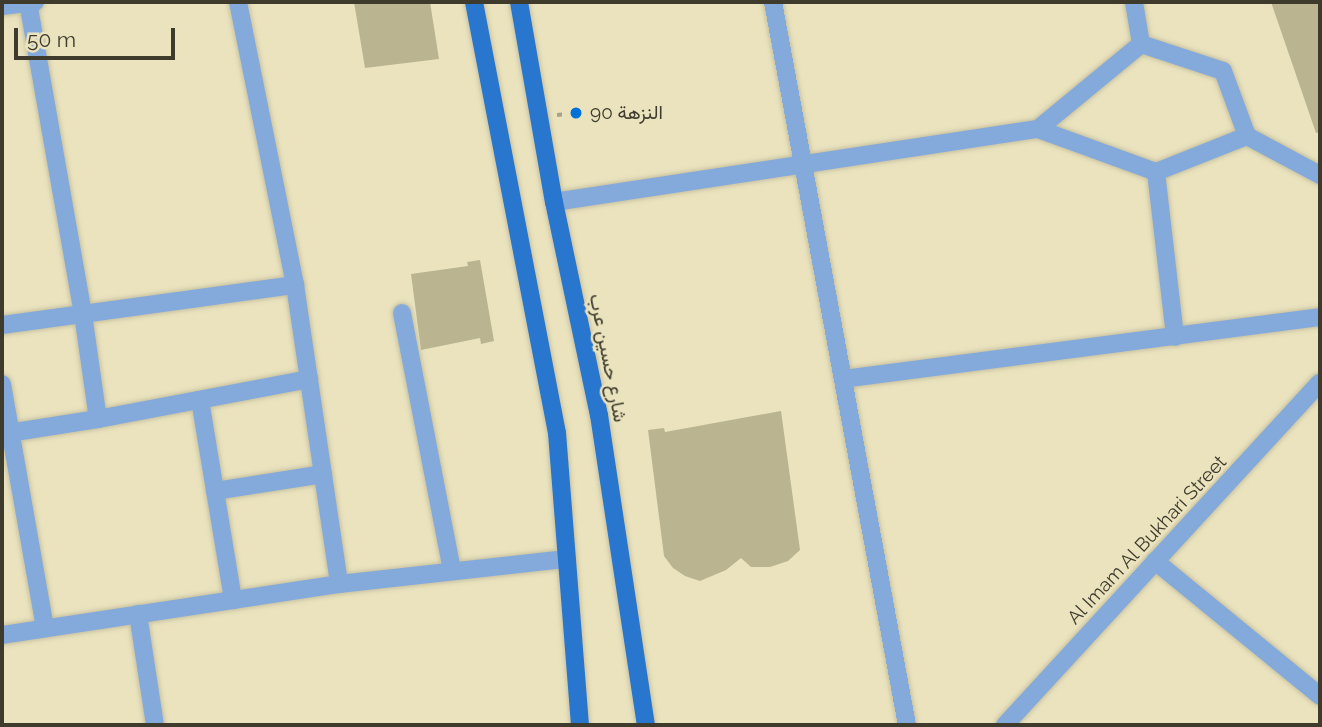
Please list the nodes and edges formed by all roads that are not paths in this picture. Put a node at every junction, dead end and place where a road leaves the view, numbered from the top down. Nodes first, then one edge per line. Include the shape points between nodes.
1 (30, 2) edge
2 (238, 2) edge
3 (474, 2) edge
4 (519, 2) edge
5 (773, 2) edge
6 (1134, 2) edge
7 (2, 6) edge
8 (1140, 44) junction
9 (1038, 129) junction
10 (1247, 136) junction
11 (804, 167) junction
12 (1156, 172) junction
13 (1320, 175) edge
14 (554, 202) junction
15 (295, 285) junction
16 (401, 313) dead end
17 (83, 314) junction
18 (1320, 317) edge
19 (2, 325) edge
20 (1175, 337) junction
21 (309, 379) junction
22 (843, 379) junction
23 (1320, 383) edge
24 (2, 384) edge
25 (200, 400) junction
26 (98, 419) junction
27 (6, 433) edge
28 (323, 474) junction
29 (215, 491) junction
30 (567, 559) junction
31 (1155, 561) junction
32 (452, 571) junction
33 (339, 584) junction
34 (233, 600) junction
35 (138, 614) junction
36 (45, 628) junction
37 (2, 635) edge
38 (1320, 696) edge
39 (155, 725) edge
40 (580, 725) edge
41 (646, 725) edge
42 (907, 725) edge
43 (1005, 725) edge

1 - 7 street
1 - 17 street
2 - 15 street
3 - 30 main road via 557,433
4 - 14 main road, شارع حسين عرب
5 - 11 street
6 - 8 street
8 - 9 street
8 - 10 street via 1223,71
9 - 11 street
9 - 12 street
10 - 12 street
10 - 13 street
11 - 14 street
11 - 22 street
12 - 20 street
14 - 41 main road, شارع حسين عرب via 599,415
15 - 17 street
15 - 21 street
16 - 32 street
17 - 19 street
17 - 26 street
18 - 20 street
20 - 22 street
21 - 25 street
21 - 28 street
22 - 42 street
23 - 31 street, Al Imam Al Bukhari Street
24 - 27 street
25 - 26 street
25 - 29 street
26 - 27 street
27 - 36 street
28 - 29 street
28 - 33 street
29 - 34 street
30 - 32 street
30 - 40 main road
31 - 38 street
31 - 43 street, Al Imam Al Bukhari Street
32 - 33 street
33 - 34 street
34 - 35 street
35 - 36 street
35 - 39 street
36 - 37 street

